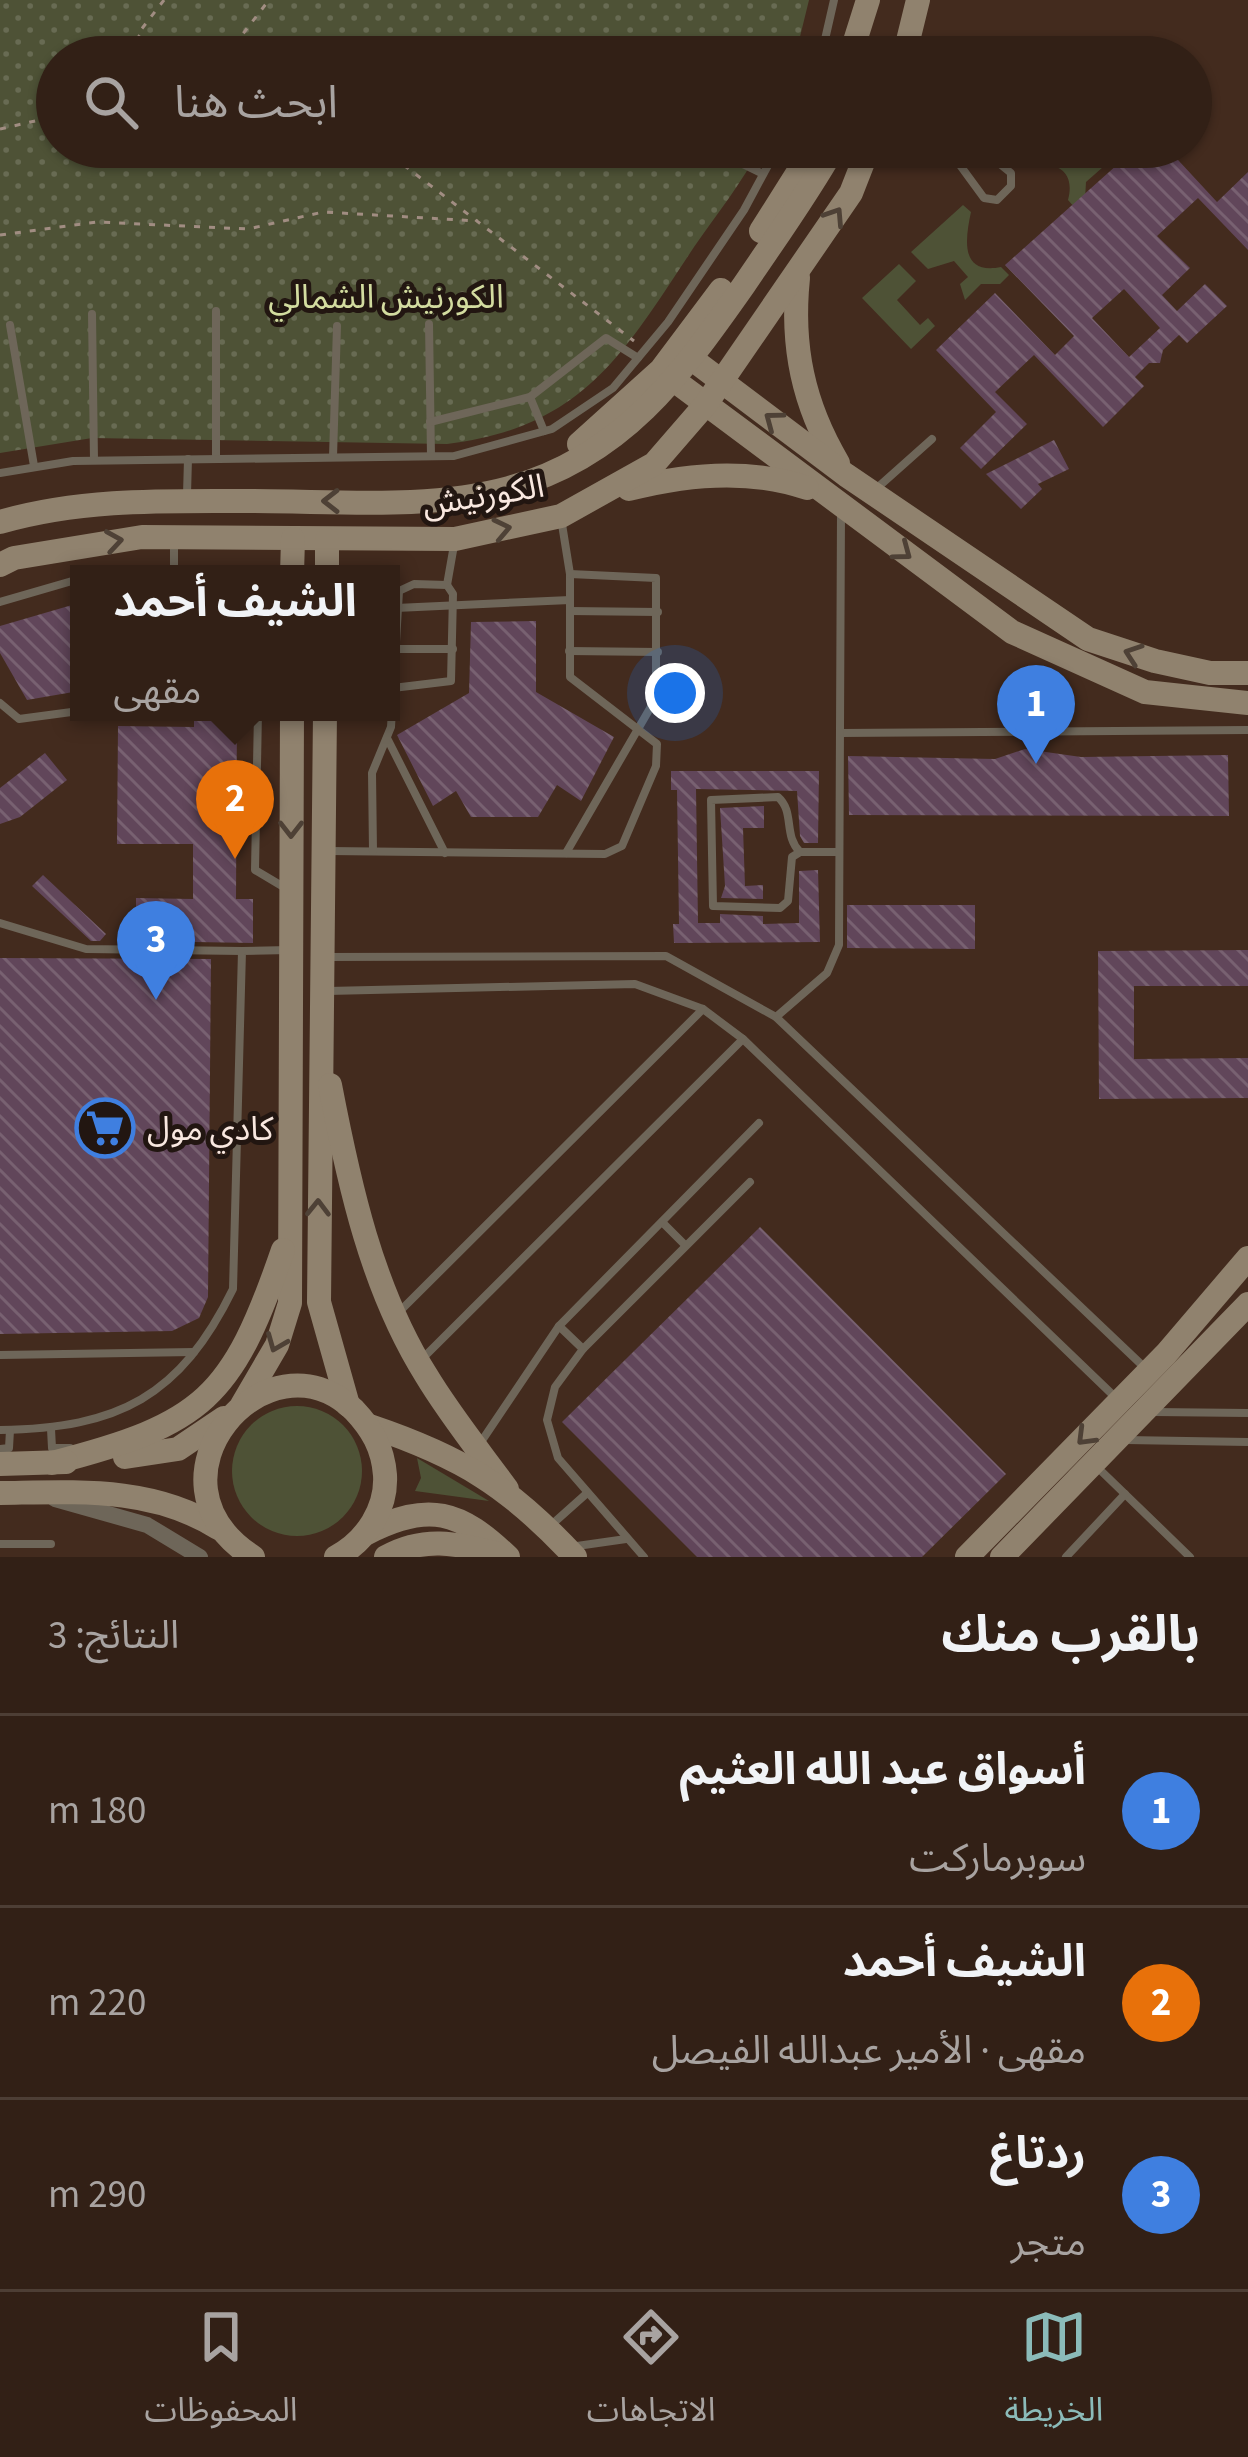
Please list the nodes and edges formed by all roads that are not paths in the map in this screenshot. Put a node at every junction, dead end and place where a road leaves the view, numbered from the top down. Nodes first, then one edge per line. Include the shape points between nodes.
1 (834, 0) edge
2 (872, 0) edge
3 (920, 6) edge
4 (826, 36) edge
5 (858, 36) edge
6 (869, 36) edge
7 (911, 36) edge
8 (752, 168) edge
9 (767, 168) edge
10 (800, 168) edge
11 (820, 168) edge
12 (861, 168) edge
13 (962, 168) edge
14 (1005, 168) edge
15 (764, 174) junction
16 (799, 272) junction
17 (216, 311) dead end
18 (92, 314) dead end
19 (429, 324) dead end
20 (10, 325) dead end
21 (337, 326) dead end
22 (642, 354) junction
23 (692, 359) junction
24 (675, 381) junction
25 (723, 383) junction
26 (530, 397) junction
27 (706, 404) junction
28 (430, 422) junction
29 (544, 431) junction
30 (932, 440) dead end
31 (431, 456) junction
32 (333, 457) junction
33 (188, 459) junction
34 (216, 459) junction
35 (94, 460) junction
36 (34, 466) junction
37 (0, 473) edge
38 (846, 475) junction
39 (872, 493) junction
40 (457, 495) junction
41 (603, 495) junction
42 (187, 501) junction
43 (835, 501) junction
44 (561, 516) junction
45 (0, 522) edge
46 (174, 536) junction
47 (293, 539) junction
48 (455, 539) junction
49 (327, 540) junction
50 (0, 565) edge
51 (174, 565) edge
52 (292, 565) edge
53 (327, 565) edge
54 (570, 574) junction
55 (70, 582) edge
56 (447, 585) junction
57 (400, 599) edge
58 (0, 602) edge
59 (453, 604) junction
60 (569, 606) junction
61 (400, 608) edge
62 (659, 612) junction
63 (453, 649) junction
64 (400, 650) edge
65 (568, 651) junction
66 (658, 652) junction
67 (1248, 673) edge
68 (400, 687) edge
69 (0, 703) edge
70 (1248, 704) edge
71 (70, 712) edge
72 (258, 721) edge
73 (292, 721) edge
74 (325, 721) edge
75 (389, 721) edge
76 (640, 727) junction
77 (1248, 730) edge
78 (840, 733) junction
79 (387, 738) junction
80 (323, 850) junction
81 (373, 851) junction
82 (800, 852) junction
83 (839, 852) junction
84 (445, 853) junction
85 (566, 854) junction
86 (291, 891) junction
87 (0, 923) edge
88 (291, 950) junction
89 (242, 951) junction
90 (321, 957) junction
91 (321, 992) junction
92 (703, 1009) junction
93 (776, 1017) junction
94 (320, 1038) junction
95 (742, 1039) junction
96 (759, 1123) dead end
97 (750, 1182) dead end
98 (662, 1222) junction
99 (290, 1230) junction
100 (685, 1245) junction
101 (1248, 1258) edge
102 (1248, 1304) edge
103 (395, 1316) junction
104 (560, 1326) junction
105 (584, 1349) junction
106 (196, 1352) junction
107 (0, 1355) edge
108 (419, 1362) junction
109 (1149, 1372) junction
110 (1120, 1402) junction
111 (348, 1405) junction
112 (236, 1409) junction
113 (1147, 1412) junction
114 (1248, 1413) edge
115 (370, 1426) junction
116 (51, 1429) junction
117 (5, 1430) edge
118 (1118, 1440) junction
119 (1248, 1442) edge
120 (0, 1449) edge
121 (478, 1449) junction
122 (102, 1450) junction
123 (52, 1463) junction
124 (0, 1464) edge
125 (1094, 1464) junction
126 (507, 1489) junction
127 (0, 1493) edge
128 (31, 1493) junction
129 (586, 1494) junction
130 (1125, 1494) junction
131 (548, 1528) junction
132 (221, 1531) junction
133 (629, 1540) junction
134 (0, 1544) edge
135 (51, 1544) dead end
136 (350, 1549) edge
137 (570, 1552) edge
138 (1017, 1552) edge
139 (508, 1556) edge
140 (200, 1557) edge
141 (253, 1557) edge
142 (386, 1557) edge
143 (628, 1557) edge
144 (644, 1557) edge
145 (967, 1557) edge
146 (1066, 1557) edge
147 (1190, 1557) edge

1 - 4 lane
2 - 5 street
2 - 6 street
3 - 7 street
8 - 15 lane
9 - 15 lane
10 - 40 street via 730,277 622,411 557,457
11 - 23 street, الكورنيش
16 -> 12 street, الكورنيش
13 - 14 lane via 978,193 997,200 1011,186
15 - 22 lane
16 - 25 street, الكورنيش
16 - 38 street via 795,331 805,395
17 - 34 lane
18 - 35 lane
19 - 28 lane
20 - 36 lane
21 - 32 lane
22 - 26 lane via 606,338
22 - 29 lane via 613,388
23 - 24 street, الكورنيش
23 - 25 street
24 - 27 street
24 - 40 street, الكورنيش via 619,437 569,467 506,489
25 - 27 street, الكورنيش
38 -> 25 street
26 - 28 lane
26 - 29 lane
27 - 41 street, الكورنيش via 654,464
27 - 43 street
28 - 31 lane
29 - 31 lane via 490,450
30 - 39 lane
31 - 32 lane
32 - 34 lane
33 - 34 lane
33 - 35 lane
33 - 42 lane
35 - 36 lane
36 - 37 lane
38 - 39 street
67 -> 39 street via 1210,673 1088,639
40 -> 42 street, الكورنيش
41 - 43 street via 706,475 788,482
41 - 44 street, الكورنيش
42 - 45 street, الكورنيش via 44,509
43 -> 70 street via 1012,632 1080,666 1145,692
43 - 78 lane
48 -> 44 street, الكورنيش
44 - 54 lane
46 - 47 street, الكورنيش
50 -> 46 street, الكورنيش
46 - 51 lane
47 - 49 street, الكورنيش
47 - 52 street
48 - 49 street, الكورنيش
48 - 56 lane
49 - 53 street
54 - 60 lane
54 - 62 lane via 650,574
55 - 58 lane
56 - 57 lane via 406,586
56 - 59 lane
59 - 60 lane
59 - 61 lane
59 - 63 lane
60 - 62 lane
60 - 65 lane
62 - 66 lane
63 - 64 lane
63 - 68 lane via 451,680
65 - 66 lane
65 - 76 lane via 570,677
66 - 76 lane via 656,698
69 - 71 lane via 19,719
72 - 86 lane via 255,870
73 -> 86 street
74 - 80 street
75 - 79 lane
76 - 85 lane
76 - 85 lane via 655,737 658,754 622,846
77 - 78 lane
78 - 83 lane
79 - 81 lane via 372,773
79 - 84 lane
80 - 81 lane
80 - 90 street
81 - 84 lane
82 - 82 lane via 788,862 785,906 713,906 711,800 778,797
82 - 83 lane
83 - 93 lane via 835,963
84 - 85 lane
86 - 88 street
87 - 89 lane via 86,950
88 - 89 lane
88 - 99 street
89 - 106 lane via 233,1289
90 - 91 street
90 - 93 lane via 666,956
91 - 92 lane via 635,984
91 - 94 street
92 - 95 lane
92 - 103 lane
93 - 109 lane
94 - 103 street via 352,1193
111 -> 94 street via 319,1302
95 - 108 lane
95 - 110 lane
96 - 98 lane
97 - 100 lane
98 - 100 lane
98 - 104 lane
99 -> 112 street via 290,1304 278,1345
99 - 122 street via 238,1361 173,1422
100 - 105 lane
101 - 109 street
102 - 113 street
103 - 108 street
104 - 105 lane
104 - 121 lane
105 - 129 lane via 555,1387 548,1420 558,1458
106 - 107 lane
106 - 116 lane via 172,1381 135,1405
108 - 121 street
109 - 110 street
110 -> 145 street
111 - 112 street via 295,1387
111 - 115 street
112 - 123 street via 178,1449
112 - 132 street via 215,1434 204,1483
113 - 114 lane
113 - 118 street
115 - 126 street
115 - 136 street via 386,1480 380,1508
116 - 117 lane
116 - 122 lane via 52,1448
117 - 120 lane via 9,1448
118 - 119 lane
118 - 125 street
121 - 126 street
122 - 123 street
123 - 124 street
125 - 130 lane
125 - 138 street
126 - 131 street
127 - 128 street
128 - 132 street via 141,1497 183,1506
128 - 140 street via 147,1525
129 - 131 lane
129 - 133 lane
130 - 146 lane
130 - 147 lane
131 - 137 street
132 - 141 street
133 - 137 lane
133 - 143 lane
133 - 144 lane
134 - 135 lane
136 - 139 street via 416,1514 442,1514 476,1526
139 - 142 street via 435,1540

